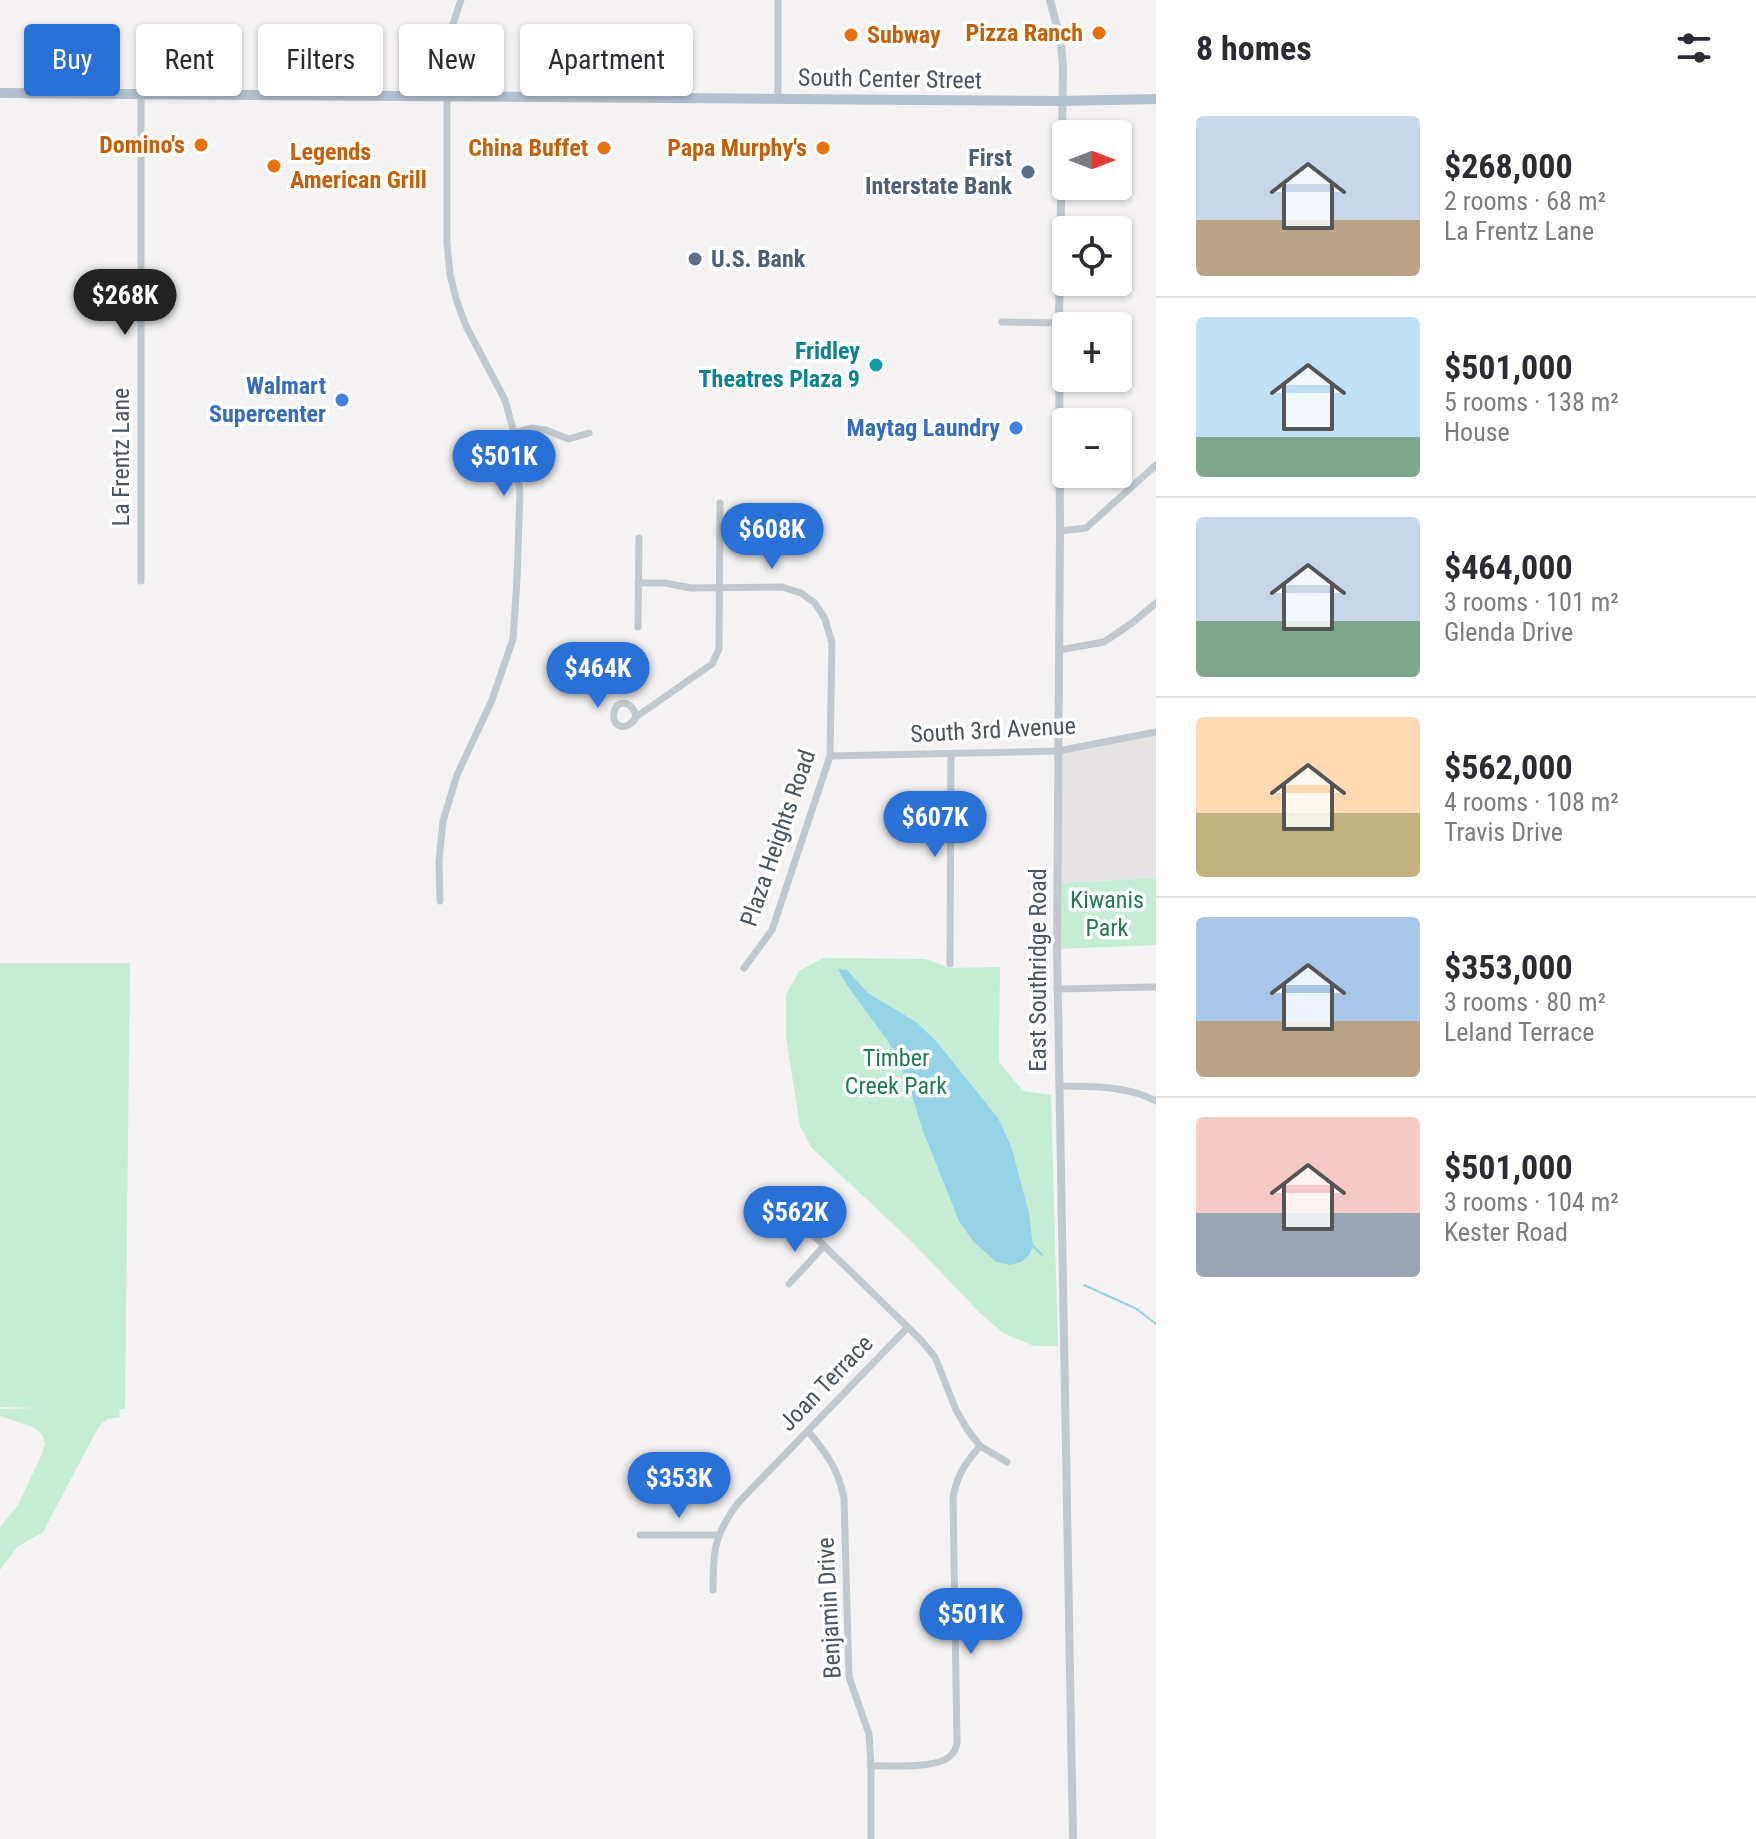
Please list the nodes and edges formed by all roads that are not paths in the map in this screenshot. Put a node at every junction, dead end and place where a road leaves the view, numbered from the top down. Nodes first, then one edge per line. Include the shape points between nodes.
1 (461, 0) edge
2 (778, 0) edge
3 (1050, 0) edge
4 (453, 24) edge
5 (0, 93) edge
6 (136, 93) edge
7 (242, 94) edge
8 (399, 95) edge
9 (141, 96) edge
10 (446, 96) edge
11 (504, 96) edge
12 (778, 98) junction
13 (1156, 99) edge
14 (1062, 101) junction
15 (1059, 312) edge
16 (1002, 322) dead end
17 (1052, 323) edge
18 (1059, 392) edge
19 (514, 433) junction
20 (589, 433) dead end
21 (1156, 465) edge
22 (720, 503) dead end
23 (1060, 531) junction
24 (639, 538) dead end
25 (141, 581) dead end
26 (638, 583) junction
27 (720, 588) junction
28 (1156, 603) edge
29 (638, 627) dead end
30 (1059, 650) junction
31 (636, 717) dead end
32 (1156, 732) edge
33 (1058, 751) junction
34 (951, 754) junction
35 (830, 756) junction
36 (440, 901) dead end
37 (950, 964) dead end
38 (744, 968) dead end
39 (1156, 987) edge
40 (1057, 989) junction
41 (1059, 1086) junction
42 (1156, 1101) edge
43 (774, 1197) dead end
44 (824, 1246) junction
45 (789, 1284) dead end
46 (908, 1327) junction
47 (808, 1431) junction
48 (980, 1446) junction
49 (1007, 1462) dead end
50 (640, 1535) dead end
51 (718, 1535) junction
52 (713, 1590) dead end
53 (871, 1766) junction
54 (871, 1839) edge
55 (1073, 1839) edge

1 - 4 street
2 - 12 street
3 - 14 street, East Southridge Road via 1061,41
5 - 6 main road, South Center Street
7 - 8 main road, South Center Street
9 - 25 street, La Frentz Lane
10 - 19 street via 450,274 466,326 505,400
11 - 12 main road, South Center Street
12 - 14 main road, South Center Street
13 - 14 main road, South Center Street
14 - 15 street, East Southridge Road
16 - 17 street
18 - 23 street, East Southridge Road
19 - 20 street via 531,428 569,439
19 - 36 street via 520,493 513,639 443,821
21 - 23 street via 1086,528
22 - 27 street
23 - 30 street, East Southridge Road
24 - 26 street
26 - 27 street
26 - 29 street
27 - 31 street via 719,649 712,664
27 - 35 street, Plaza Heights Road via 782,587 815,603 832,643
28 - 30 street via 1104,642
30 - 33 street, East Southridge Road
32 - 33 street, South 3rd Avenue
33 - 34 street, South 3rd Avenue
33 - 40 street, East Southridge Road
34 - 35 street, South 3rd Avenue
34 - 37 street
35 - 38 street, Plaza Heights Road via 772,930
39 - 40 street
40 - 41 street, East Southridge Road
41 - 42 street via 1122,1089
41 - 55 street, East Southridge Road
43 - 44 street
44 - 45 street
44 - 46 street
46 - 47 street, Joan Terrace
46 - 48 street via 935,1357 956,1410
47 - 51 street, Joan Terrace via 738,1503
47 - 53 street, Benjamin Drive via 829,1457 844,1498 849,1677 869,1734
48 - 49 street
48 - 53 street via 956,1479 953,1497 957,1743 953,1754 935,1764
50 - 51 street
51 - 52 street, Joan Terrace
53 - 54 street, Benjamin Drive

